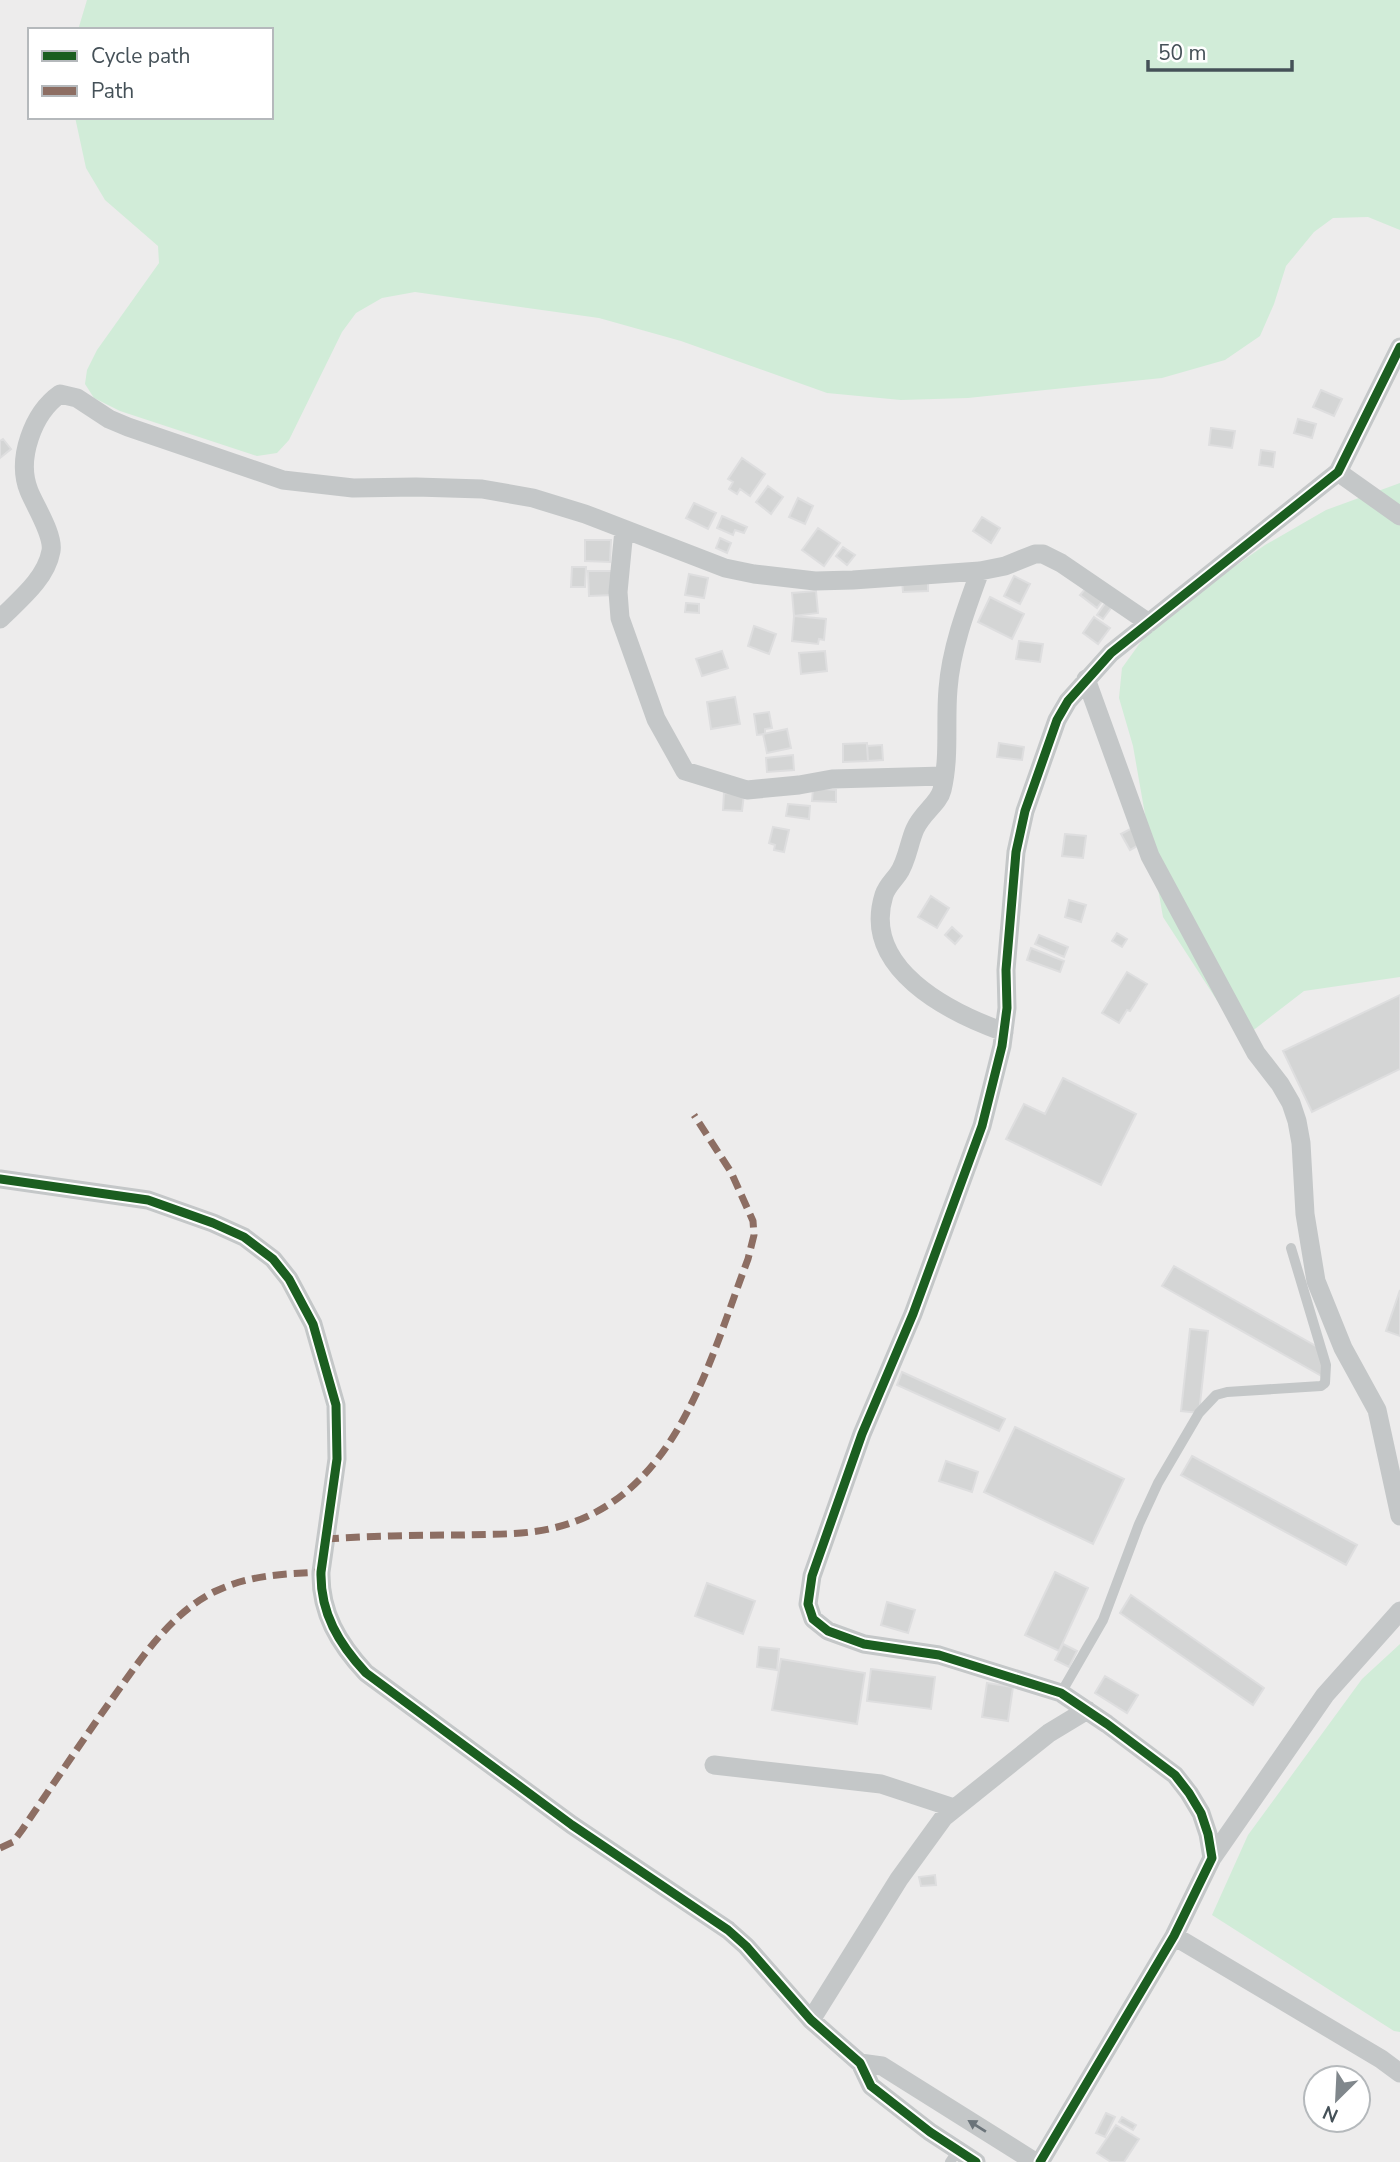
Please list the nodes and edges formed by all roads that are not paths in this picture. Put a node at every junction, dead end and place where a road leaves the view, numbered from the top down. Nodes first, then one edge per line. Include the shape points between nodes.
1 (1400, 347) edge
2 (1338, 472) junction
3 (1400, 516) edge
4 (625, 530) junction
5 (980, 571) junction
6 (0, 619) edge
7 (1149, 622) junction
8 (1086, 679) junction
9 (944, 776) junction
10 (1004, 1032) junction
11 (0, 1179) edge
12 (1291, 1248) dead end
13 (1400, 1516) edge
14 (1400, 1611) edge
15 (1061, 1693) junction
16 (1087, 1710) junction
17 (714, 1765) dead end
18 (954, 1808) junction
19 (1212, 1858) junction
20 (1174, 1936) junction
21 (811, 2020) junction
22 (860, 2063) junction
23 (1400, 2073) edge
24 (954, 2156) edge
25 (976, 2162) edge
26 (1035, 2162) edge
27 (1040, 2162) edge

1 - 2 street
2 - 3 street
2 - 7 street
4 - 5 street via 724,568 796,580
4 - 6 street via 563,506 508,492 353,488 283,480 128,427 77,398 60,394 35,423 26,457 27,488 52,546 49,559 25,596
4 - 9 street via 620,618 656,719 685,771 747,790 832,779
5 - 7 street via 1043,554
5 - 9 street via 949,678
7 - 8 street
8 - 10 street via 1057,720 1025,811 1016,852
8 - 13 street via 1150,856 1256,1053 1291,1103 1301,1143 1305,1214 1317,1281 1343,1348 1377,1410
9 - 10 street via 938,799 923,814 900,870 884,894 881,932 902,974 967,1017
10 - 15 street via 982,1126 913,1314 862,1434 812,1576 808,1604 813,1619 844,1638 939,1656
11 - 21 street via 148,1200 244,1237 273,1259 313,1324 336,1405 337,1459 320,1590 326,1613 351,1656 366,1673 572,1825 729,1930
12 - 15 lane via 1326,1365 1325,1383 1227,1392 1216,1395 1199,1413 1149,1502 1103,1620
14 - 19 street via 1325,1695
15 - 16 street
16 - 18 street via 1049,1733
16 - 19 street via 1175,1775 1201,1813
17 - 18 street via 881,1784
18 - 21 street via 921,1845
19 - 20 street
20 - 23 street
20 - 27 street
21 - 22 street
22 - 24 street via 871,2086
26 -> 22 street via 882,2066
24 - 25 street

